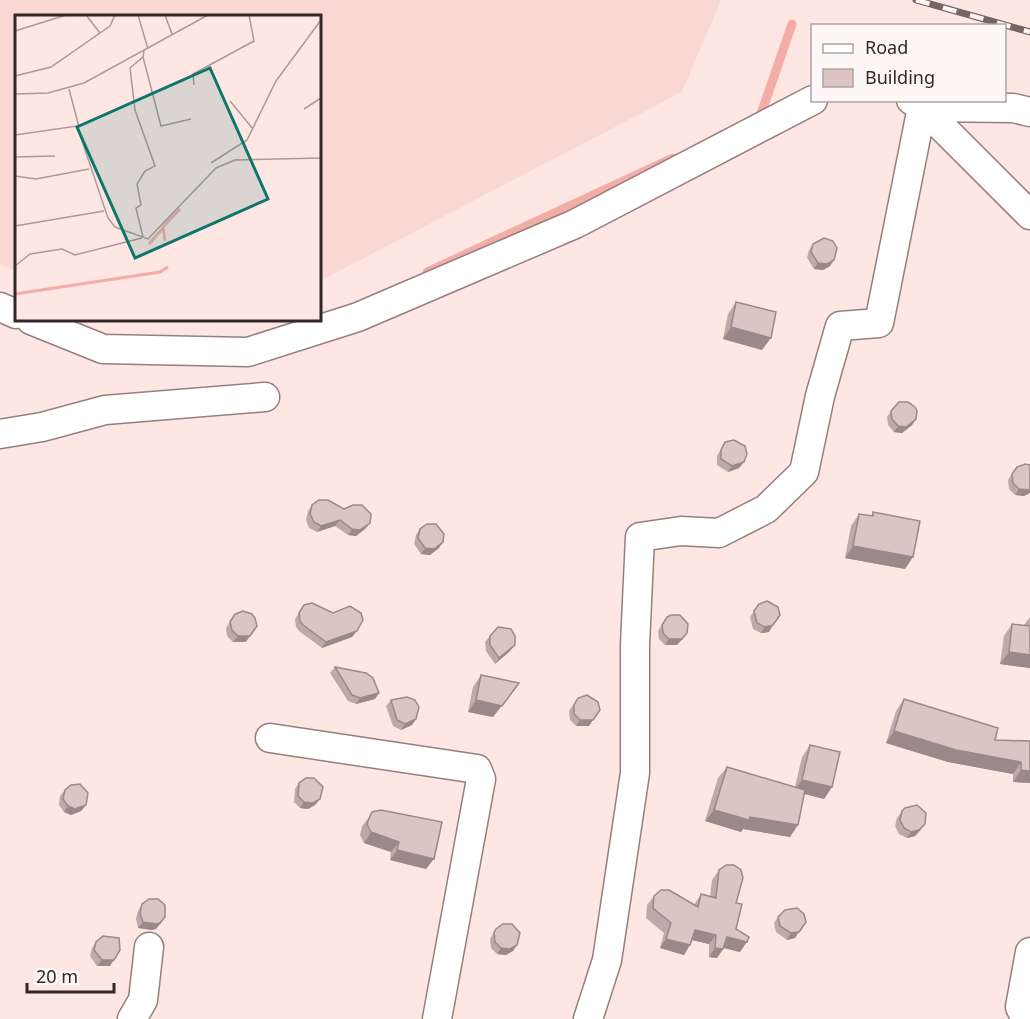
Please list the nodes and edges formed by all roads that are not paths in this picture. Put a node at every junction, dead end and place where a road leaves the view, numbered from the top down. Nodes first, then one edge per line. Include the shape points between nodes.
1 (811, 101) edge
2 (917, 104) edge
3 (1030, 112) edge
4 (1030, 215) edge
5 (0, 307) edge
6 (15, 314) edge
7 (33, 321) edge
8 (265, 397) dead end
9 (0, 434) edge
10 (270, 738) dead end
11 (150, 947) dead end
12 (1030, 952) edge
13 (1019, 1015) edge
14 (132, 1019) edge
15 (437, 1019) edge
16 (588, 1019) edge

1 - 7 street via 574,224 358,317 248,352 103,349
2 - 3 street
2 - 4 street
2 - 16 street via 879,323 840,326 804,472 766,509 719,533 681,531 640,537 635,773 607,960
5 - 6 street
8 - 9 street via 105,410
10 - 15 street via 477,769 481,779
11 - 14 street via 143,1000
12 - 13 street

